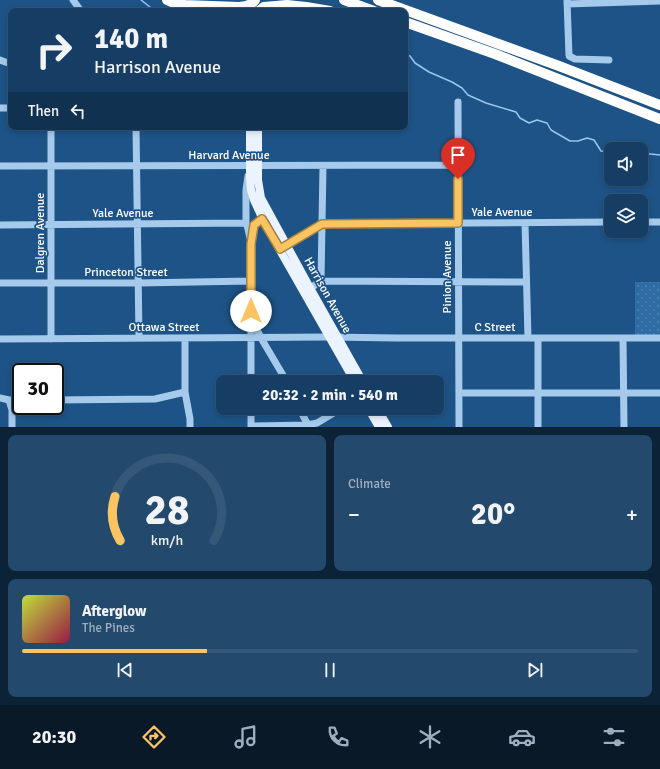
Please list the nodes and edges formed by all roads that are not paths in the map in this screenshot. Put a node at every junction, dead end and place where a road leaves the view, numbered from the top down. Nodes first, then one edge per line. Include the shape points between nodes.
1 (167, 0) edge
2 (184, 0) edge
3 (224, 0) edge
4 (344, 0) edge
5 (378, 0) edge
6 (398, 0) edge
7 (567, 2) edge
8 (660, 2) edge
9 (251, 3) edge
10 (262, 8) edge
11 (312, 8) edge
12 (366, 8) edge
13 (400, 8) edge
14 (408, 11) edge
15 (408, 23) edge
16 (408, 29) edge
17 (457, 29) junction
18 (495, 54) junction
19 (609, 60) dead end
20 (458, 102) dead end
21 (660, 105) edge
22 (660, 119) edge
23 (51, 130) edge
24 (136, 130) edge
25 (250, 130) edge
26 (258, 130) edge
27 (458, 165) junction
28 (0, 166) edge
29 (51, 166) junction
30 (137, 166) junction
31 (254, 166) junction
32 (323, 166) junction
33 (266, 216) junction
34 (604, 222) edge
35 (648, 222) edge
36 (660, 222) edge
37 (246, 223) junction
38 (458, 223) junction
39 (525, 223) junction
40 (51, 224) junction
41 (137, 224) junction
42 (322, 224) junction
43 (0, 225) edge
44 (251, 244) junction
45 (283, 247) junction
46 (251, 281) junction
47 (321, 281) junction
48 (458, 281) junction
49 (526, 282) junction
50 (0, 283) edge
51 (51, 283) junction
52 (138, 283) junction
53 (307, 290) junction
54 (251, 316) junction
55 (333, 337) junction
56 (139, 338) junction
57 (185, 338) junction
58 (251, 338) junction
59 (262, 338) junction
60 (458, 338) junction
61 (528, 338) junction
62 (538, 338) junction
63 (623, 338) junction
64 (660, 338) edge
65 (51, 339) junction
66 (0, 340) edge
67 (251, 375) edge
68 (283, 375) edge
69 (352, 375) edge
70 (358, 375) edge
71 (185, 392) junction
72 (459, 393) junction
73 (538, 393) junction
74 (623, 393) junction
75 (660, 393) edge
76 (0, 398) edge
77 (9, 400) joint
78 (64, 400) edge
79 (251, 415) edge
80 (302, 415) edge
81 (330, 415) edge
82 (372, 415) edge
83 (381, 415) edge
84 (308, 426) edge
85 (12, 427) edge
86 (190, 427) edge
87 (251, 427) edge
88 (378, 427) edge
89 (388, 427) edge
90 (459, 427) edge
91 (538, 427) edge
92 (624, 427) edge

1 - 9 highway via 185,5
2 - 3 highway
4 - 12 highway
5 - 13 highway
6 - 17 highway
7 - 8 street
7 - 19 street via 569,56 575,59
10 - 11 highway via 287,5
14 - 17 highway
15 - 18 highway
16 - 18 highway
17 - 21 highway
18 - 22 highway
20 - 27 street, Pinion Avenue
23 - 29 street, Dalgren Avenue
24 - 30 street
25 - 31 main road, Harrison Avenue
26 - 31 main road, Harrison Avenue
27 - 32 street, Harvard Avenue
27 - 38 street, Pinion Avenue
28 - 29 street, Harvard Avenue
29 - 30 street, Harvard Avenue
29 - 40 street, Dalgren Avenue
30 - 31 street, Harvard Avenue
30 - 41 street
31 - 32 street, Harvard Avenue
31 - 33 main road, Harrison Avenue
31 - 37 street via 246,190
32 - 42 street
33 - 44 street via 254,225
33 - 45 main road, Harrison Avenue
34 - 39 street, Yale Avenue
35 - 36 street
37 - 41 street, Yale Avenue
37 - 44 street
38 - 39 street, Yale Avenue
38 - 42 street, Yale Avenue
38 - 48 street, Pinion Avenue
39 - 49 street
40 - 41 street, Yale Avenue
40 - 43 street, Yale Avenue
40 - 51 street, Dalgren Avenue
41 - 52 street
42 - 45 street
42 - 47 street
44 - 46 street
45 - 53 main road, Harrison Avenue
46 - 52 street, Princeton Street
46 - 54 street
47 - 48 street
47 - 53 street
48 - 49 street
48 - 60 street, Pinion Avenue
49 - 61 street
50 - 51 street, Princeton Street
51 - 52 street, Princeton Street
51 - 65 street, Dalgren Avenue
52 - 56 street
53 - 55 main road, Harrison Avenue
54 - 58 street
54 - 59 street
55 - 59 street, Ottawa Street
55 - 60 street, C Street
55 - 69 main road, Harrison Avenue
55 - 70 main road, Harrison Avenue
56 - 57 street, Ottawa Street
56 - 65 street, Ottawa Street
57 - 58 street, Ottawa Street
57 - 71 street
58 - 59 street, Ottawa Street
58 - 67 street
59 - 68 street
60 - 61 street, C Street
60 - 72 street, Pinion Avenue
61 - 62 street, C Street
62 - 63 street, C Street
62 - 73 street
63 - 64 street, C Street
63 - 74 street
65 - 66 street, Ottawa Street
71 - 78 street via 155,399
71 - 86 street
72 - 73 street
72 - 90 street, Pinion Avenue
73 - 74 street
73 - 91 street
74 - 75 street
74 - 92 street
76 - 77 street
77 - 85 street
79 - 87 street
80 - 84 street
81 - 84 street
82 - 88 main road
83 - 89 main road
84 - 87 street

